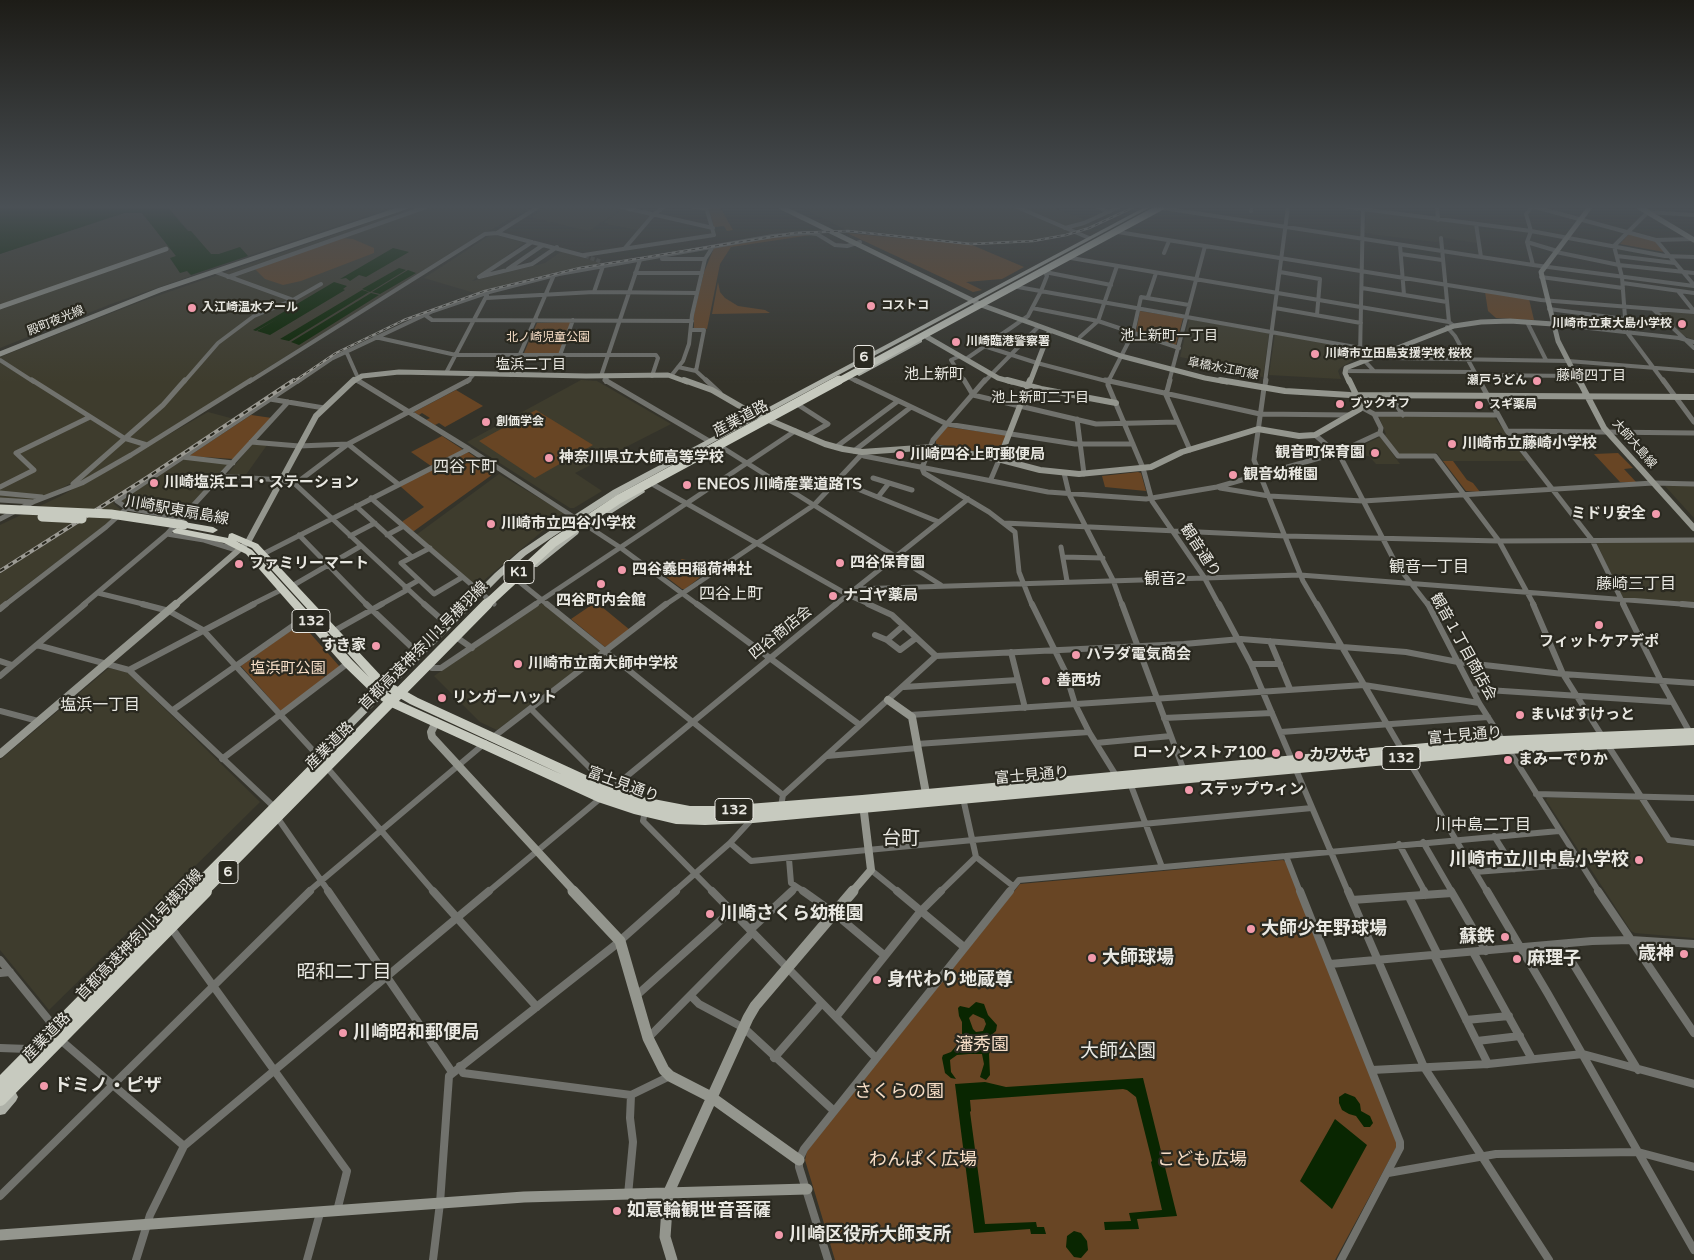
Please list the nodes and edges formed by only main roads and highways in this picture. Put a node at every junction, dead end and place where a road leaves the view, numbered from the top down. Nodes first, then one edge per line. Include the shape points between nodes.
1 (1037, 266) edge
2 (1048, 266) edge
3 (1050, 266) edge
4 (1058, 266) edge
5 (0, 509) edge
6 (0, 514) edge
7 (182, 524) junction
8 (246, 544) junction
9 (517, 580) joint
10 (287, 588) junction
11 (494, 604) joint
12 (388, 686) junction
13 (380, 694) junction
14 (404, 695) junction
15 (395, 704) junction
16 (1693, 737) edge
17 (488, 741) junction
18 (1294, 765) junction
19 (604, 795) junction
20 (926, 797) junction
21 (862, 804) junction
22 (0, 1077) edge
23 (0, 1085) edge
24 (0, 1099) edge
25 (0, 1109) edge

1 - 12 main road, 産業道路 / 6 via 616,492 523,554
2 - 23 highway, 首都高速神奈川1号横羽線 / K1, bridge via 615,496 560,531 496,586
3 - 24 highway, 首都高速神奈川1号横羽線 / K1, bridge via 619,499 553,543 503,587
4 - 9 main road, 産業道路 / 6 via 586,524
5 - 7 highway, 川崎駅東扇島線 / 132, bridge via 111,514
6 - 7 highway, 川崎駅東扇島線 / 132, bridge
7 - 8 highway, 川崎駅東扇島線 / 132
8 - 10 highway, 川崎駅東扇島線 / 132 via 253,556
8 - 10 highway, 川崎駅東扇島線 / 132 via 263,554
9 - 11 main road, 産業道路 / 6
10 - 12 highway, 川崎駅東扇島線 / 132 via 334,631 380,682
10 - 13 highway, 川崎駅東扇島線 / 132 via 348,663
11 - 14 main road, 産業道路 / 6
12 - 13 main road, 産業道路 / 6
12 - 14 highway, 川崎駅東扇島線 / 132
13 - 15 highway, 川崎駅東扇島線 / 132
13 - 22 main road, 産業道路 / 6
14 - 15 main road, 産業道路 / 6
14 - 17 highway, 富士見通り / 132
15 - 17 highway, 富士見通り / 132
15 - 25 main road, 産業道路 / 6 via 172,929
16 - 18 highway, 富士見通り / 132 via 1504,745
17 - 19 highway, 富士見通り / 132
17 - 19 highway, 富士見通り / 132 via 589,781
18 - 20 highway, 富士見通り / 132 via 1115,776
18 - 20 highway, 富士見通り / 132 via 963,798
19 - 21 highway, 富士見通り / 132 via 690,812 723,811 782,801
19 - 21 highway, 富士見通り / 132 via 646,812 691,820 753,818
20 - 21 highway, 富士見通り / 132

